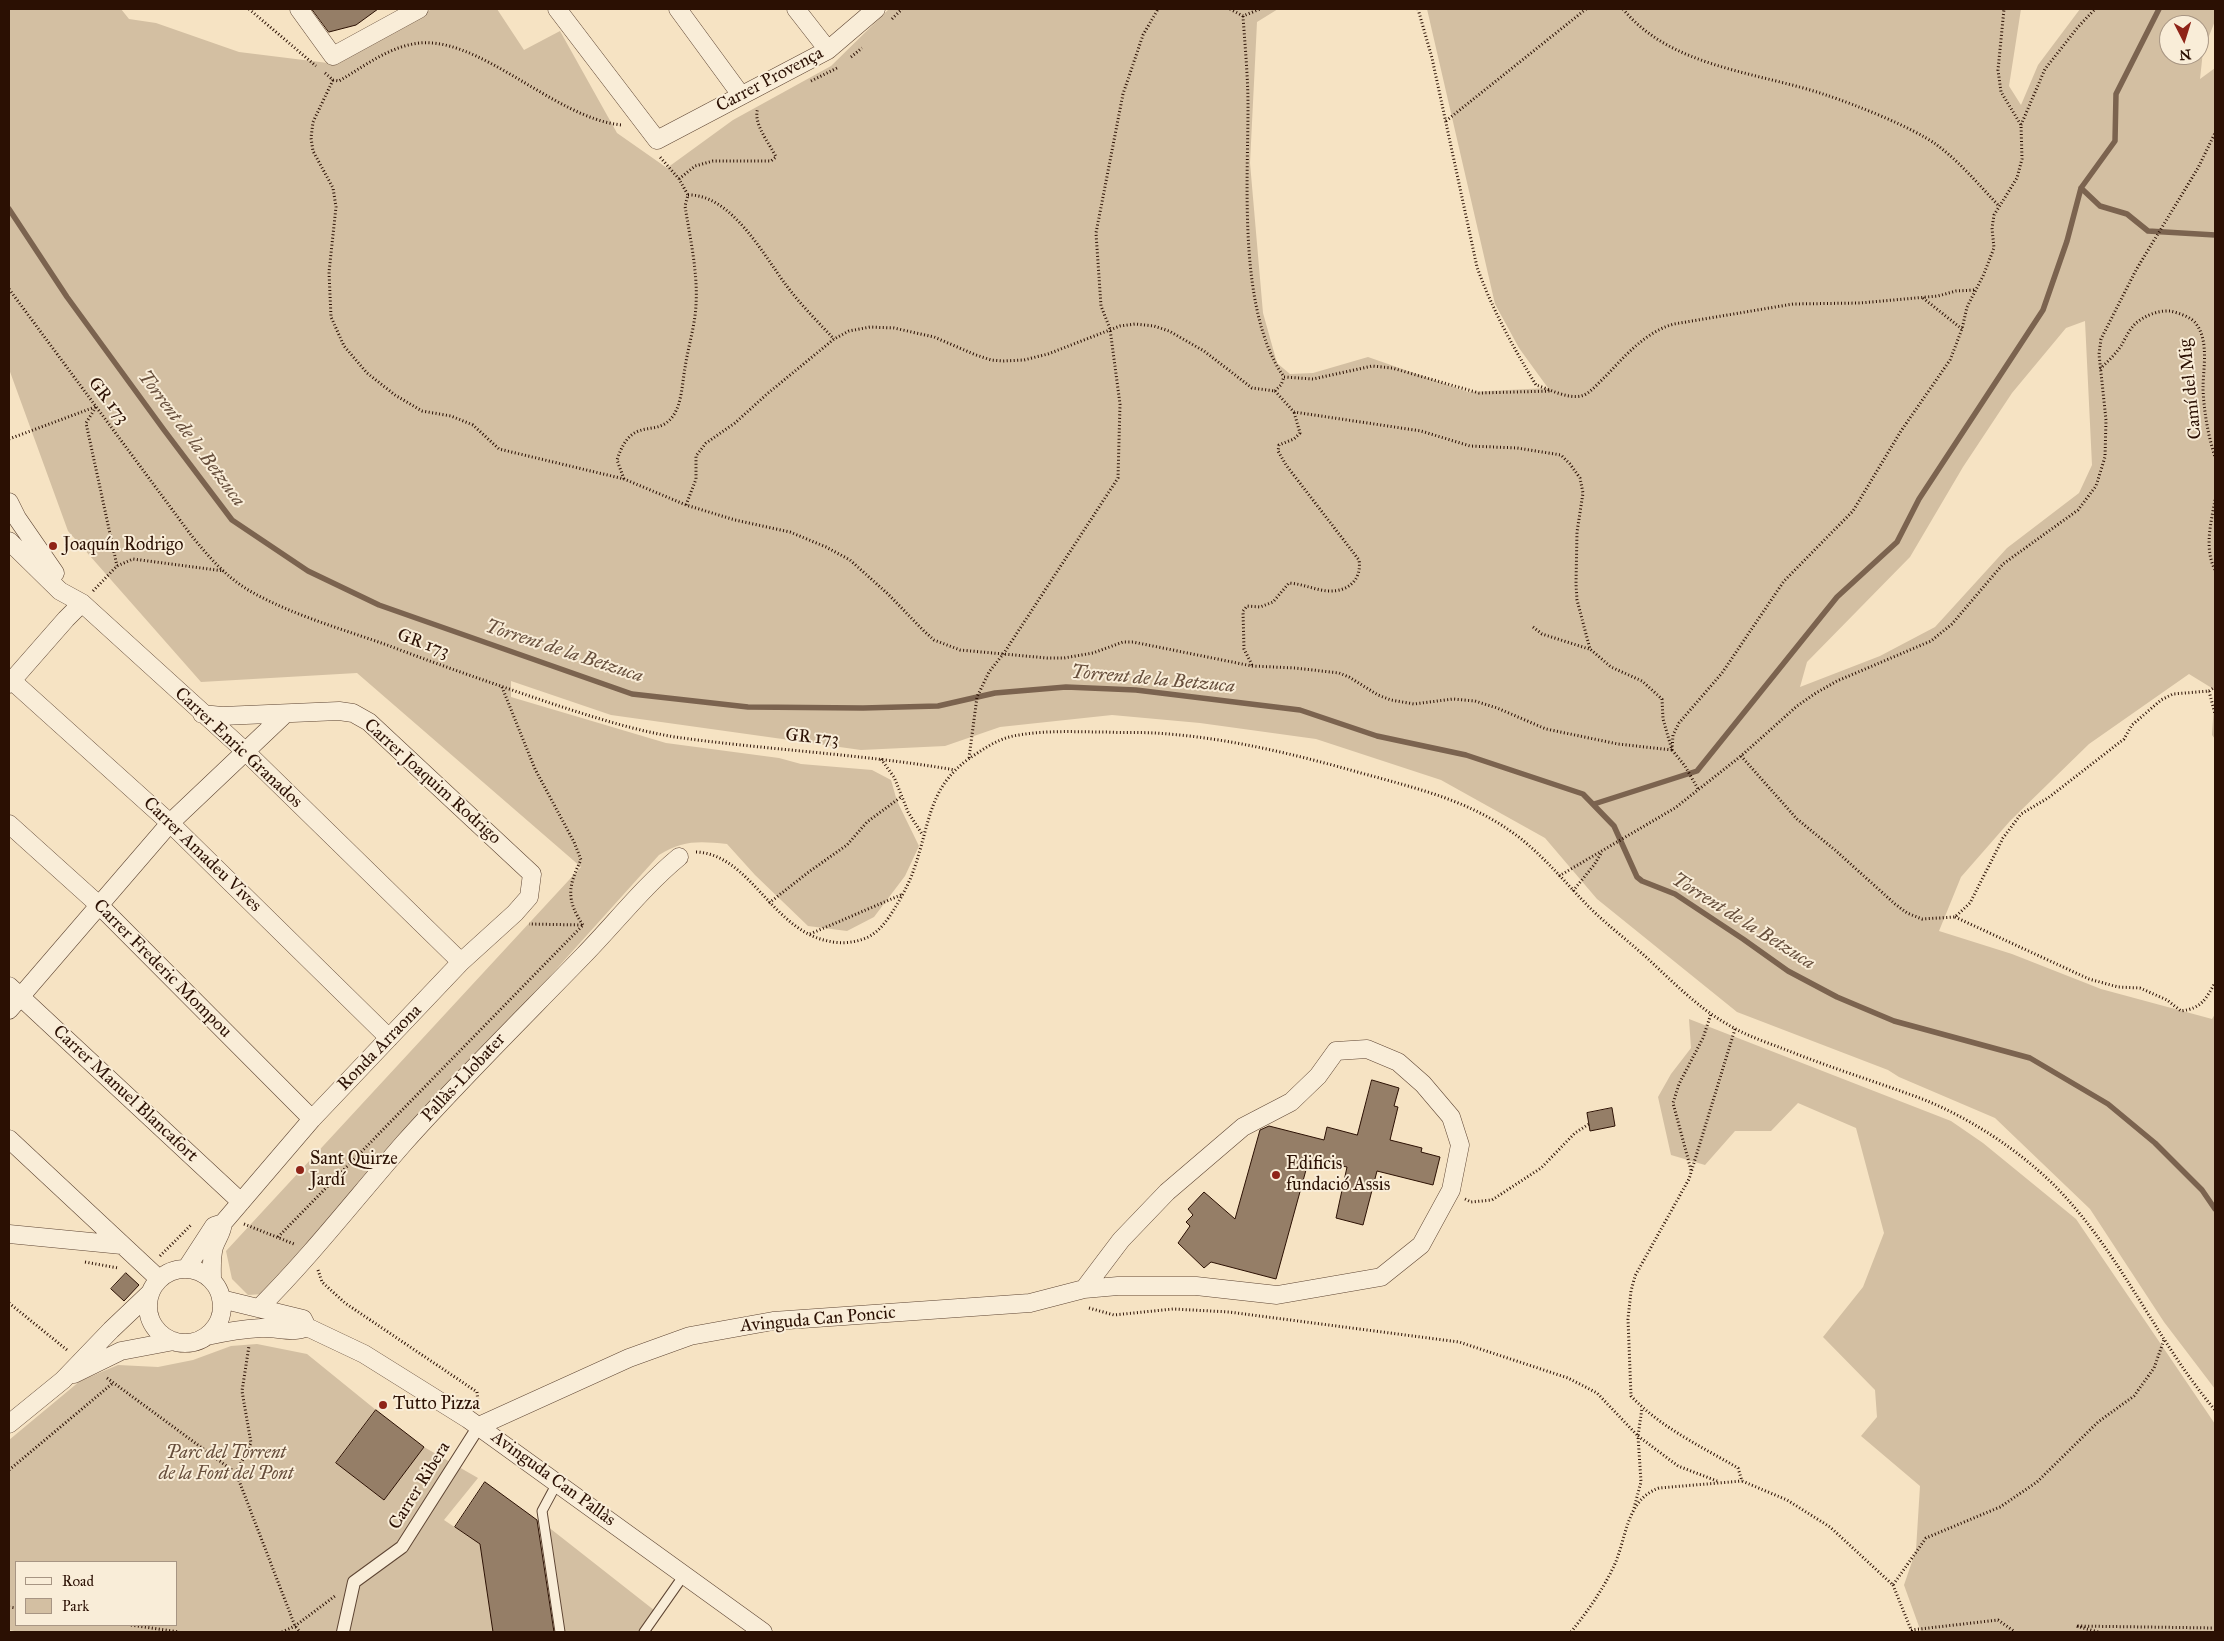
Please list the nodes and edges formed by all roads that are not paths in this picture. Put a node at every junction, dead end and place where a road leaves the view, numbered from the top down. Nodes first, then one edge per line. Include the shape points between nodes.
1 (299, 9) edge
2 (417, 9) edge
3 (556, 9) edge
4 (678, 9) edge
5 (796, 9) edge
6 (876, 9) edge
7 (828, 50) junction
8 (741, 95) junction
9 (9, 502) edge
10 (9, 541) edge
11 (82, 604) junction
12 (10, 681) edge
13 (202, 714) junction
14 (286, 714) junction
15 (246, 752) junction
16 (170, 823) junction
17 (9, 824) edge
18 (679, 857) road end
19 (532, 874) joint
20 (100, 906) junction
21 (461, 962) junction
22 (12, 998) edge
23 (389, 1038) junction
24 (312, 1119) junction
25 (9, 1139) edge
26 (241, 1202) junction
27 (225, 1220) junction
28 (9, 1234) edge
29 (122, 1245) junction
30 (186, 1269) junction
31 (212, 1280) junction
32 (154, 1286) junction
33 (1084, 1290) junction
34 (221, 1299) junction
35 (259, 1308) junction
36 (307, 1327) junction
37 (207, 1336) junction
38 (174, 1341) junction
39 (63, 1380) junction
40 (9, 1424) edge
41 (479, 1426) junction
42 (557, 1482) junction
43 (684, 1575) junction
44 (343, 1632) edge
45 (560, 1632) edge
46 (644, 1632) edge
47 (763, 1632) edge

1 - 2 street via 334,56
3 - 8 street, Carrer Provença via 656,146
4 - 8 street
5 - 7 street
6 - 7 street, Carrer Provença
7 - 8 street, Carrer Provença
9 - 11 street via 46,563
10 - 11 street, Carrer Enric Granados via 60,590
11 - 12 street
11 - 13 street, Carrer Enric Granados
12 - 16 street, Carrer Amadeu Vives
13 - 14 street, Carrer Joaquim Rodrigo
13 - 15 street, Carrer Enric Granados
14 - 15 street
14 - 19 street, Carrer Joaquim Rodrigo via 339,711 353,713 369,722
15 - 16 street
15 - 21 street, Carrer Enric Granados
16 - 20 street
16 - 23 street, Carrer Amadeu Vives
17 - 20 street, Carrer Frederic Mompou
18 - 35 street, Pallàs-Llobater via 649,884 442,1101
19 - 21 street, Ronda Arraona via 529,898
20 - 22 street
20 - 24 street, Carrer Frederic Mompou
21 - 23 street, Ronda Arraona
22 - 26 street, Carrer Manuel Blancafort
23 - 24 street, Ronda Arraona
24 - 26 street, Ronda Arraona
25 - 29 street
26 - 27 street, Ronda Arraona
27 - 30 street, Ronda Arraona via 214,1226
27 - 31 street, Ronda Arraona via 212,1256
28 - 29 street
29 - 32 street
30 - 31 street
30 - 32 street via 176,1270
31 - 34 street, Ronda Arraona
32 - 38 street via 148,1310 153,1326
32 - 39 street
33 - 33 street, Avinguda Can Poncic via 1118,1286 1196,1286 1277,1295 1381,1277 1421,1245 1451,1190 1460,1145 1450,1117 1423,1084 1398,1062 1366,1049 1336,1051 1318,1076 1291,1102 1243,1127 1167,1192 1121,1240
33 - 41 street, Avinguda Can Poncic via 1030,1303 773,1321 690,1336 628,1358
34 - 35 street, Avinguda Can Pallàs
34 - 37 street via 220,1320
35 - 36 street, Avinguda Can Pallàs via 303,1319
36 - 37 street, Avinguda Can Pallàs via 299,1331 252,1329
36 - 41 street, Avinguda Can Pallàs via 364,1354
37 - 38 street via 191,1343
38 - 39 street via 121,1351
39 - 40 street
41 - 42 street, Avinguda Can Pallàs
41 - 44 street, Carrer Ribera via 402,1547 354,1582
42 - 43 street, Avinguda Can Pallàs
42 - 45 lane via 542,1511
43 - 46 lane
43 - 47 street, Avinguda Can Pallàs

